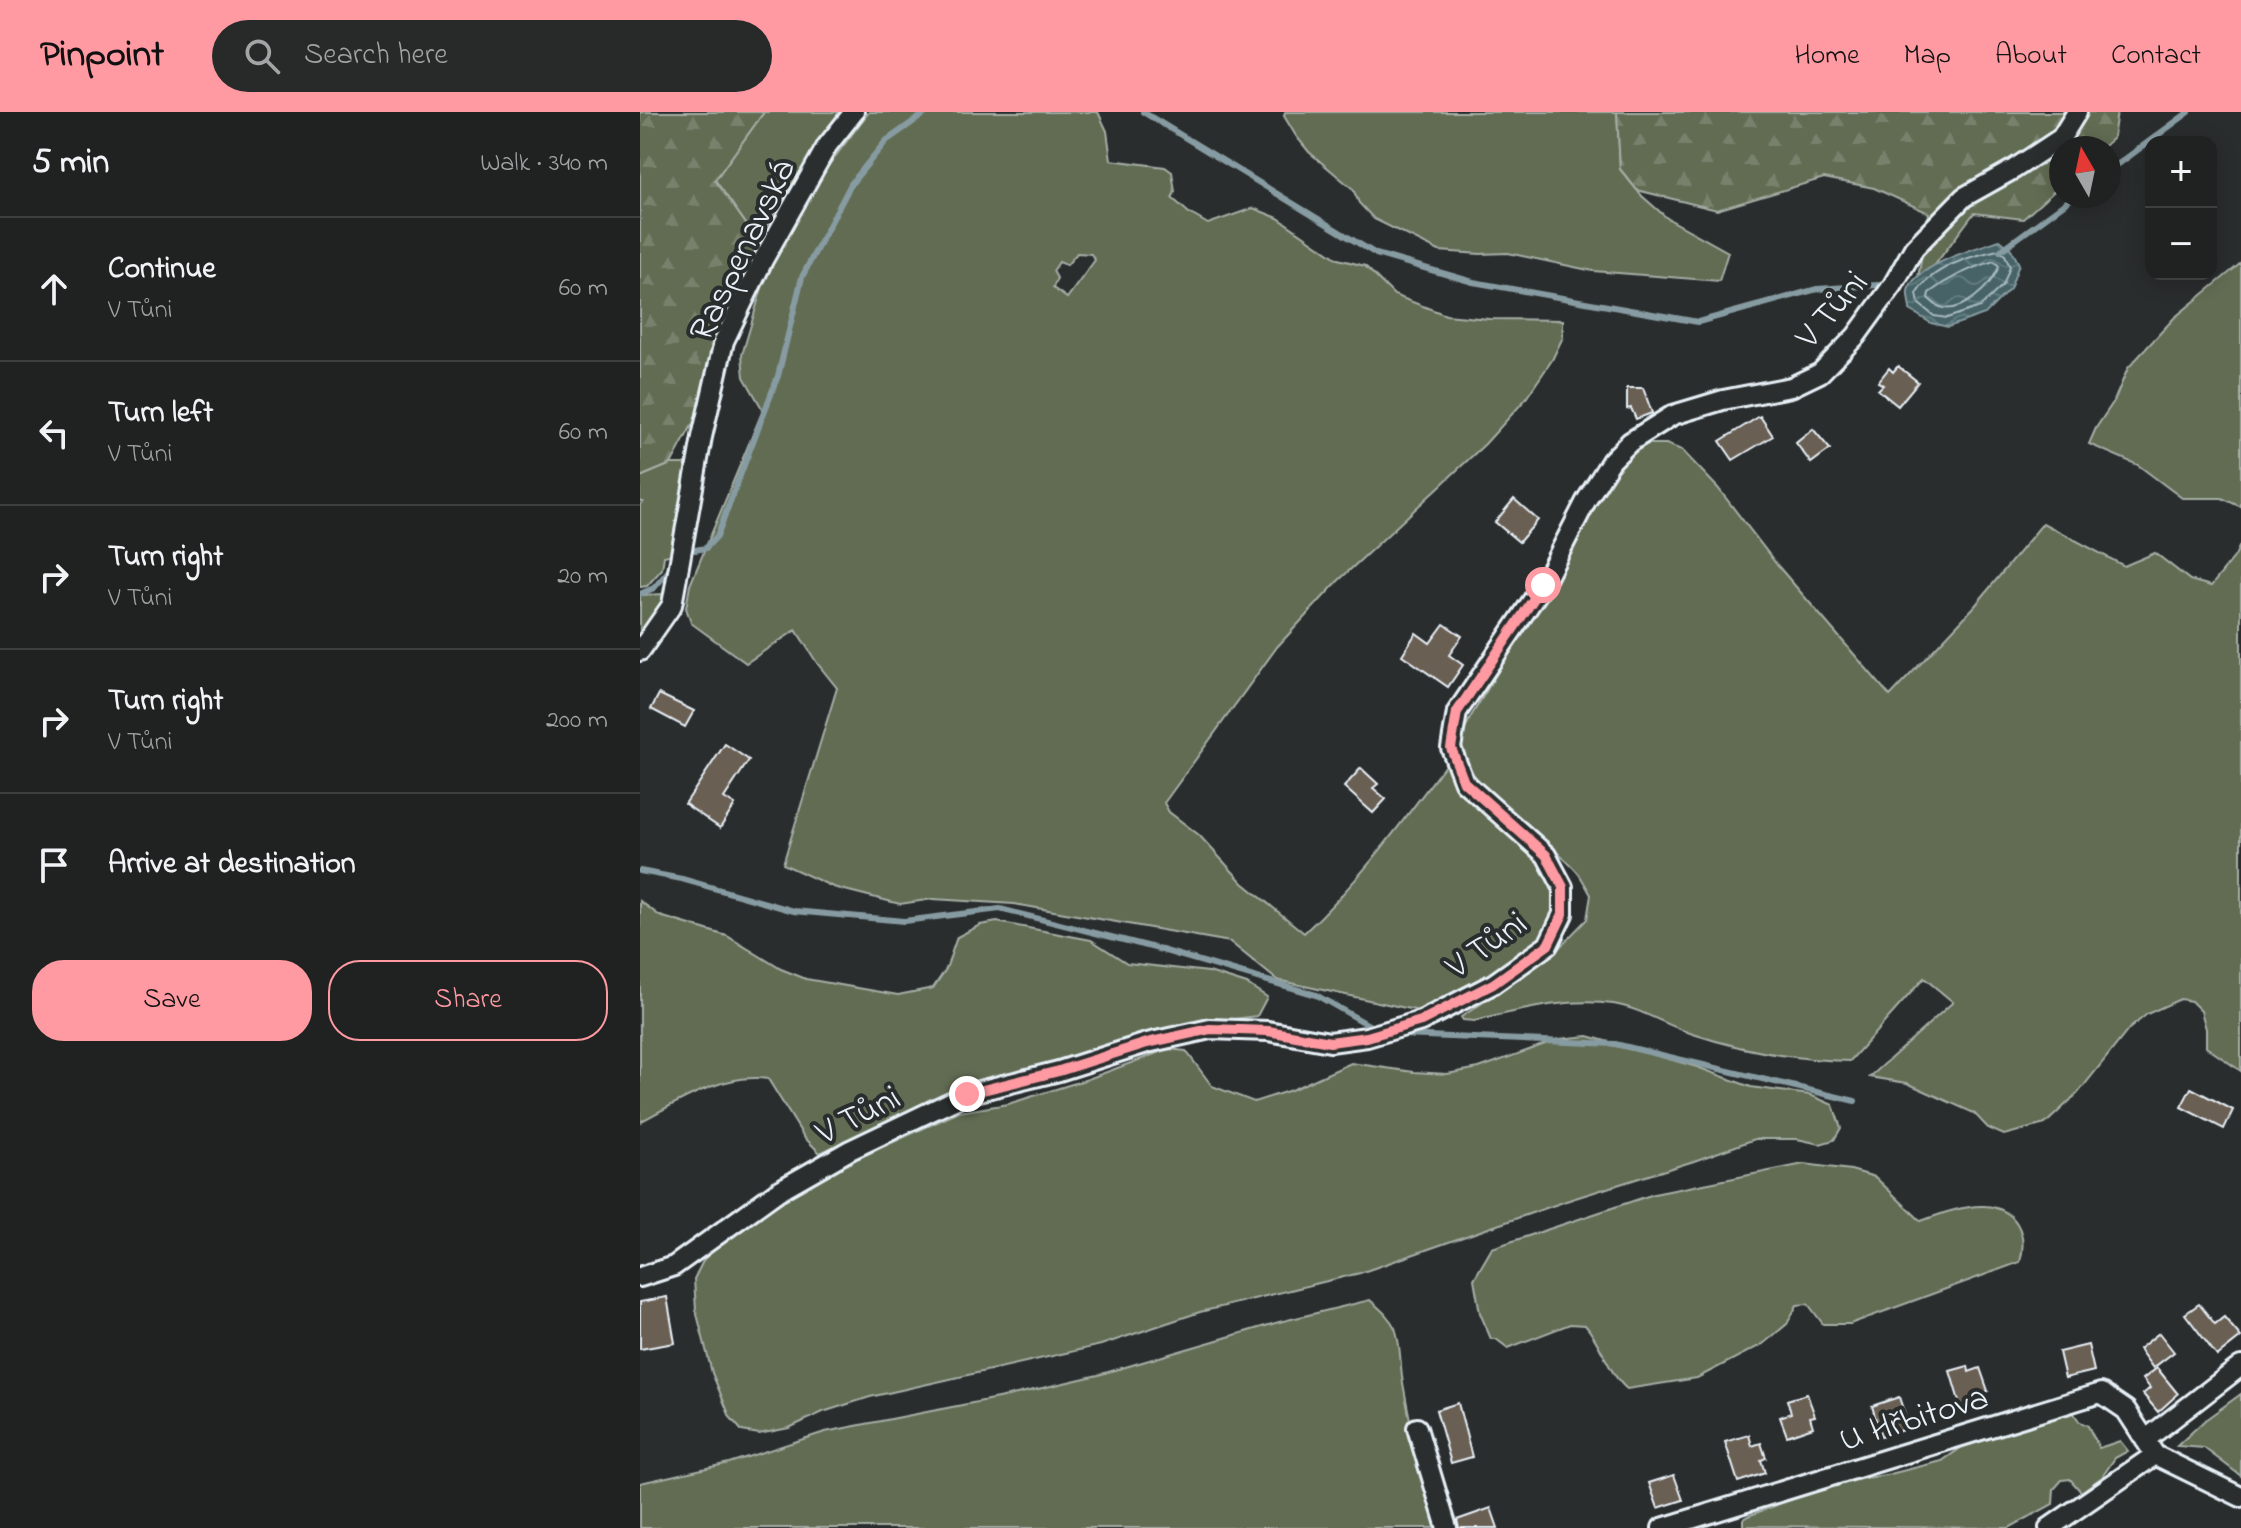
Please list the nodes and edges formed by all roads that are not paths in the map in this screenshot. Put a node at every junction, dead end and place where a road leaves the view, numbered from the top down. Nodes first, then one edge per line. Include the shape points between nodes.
1 (854, 112) edge
2 (2077, 112) edge
3 (640, 651) edge
4 (640, 1277) edge
5 (2241, 1366) edge
6 (1417, 1428) dead end
7 (2150, 1448) junction
8 (2241, 1497) edge
9 (1684, 1525) edge
10 (1447, 1528) edge
11 (1662, 1528) edge
12 (2049, 1528) edge

1 - 3 street, Raspenavská via 827,146 724,341 672,605
2 - 4 street, V Tůni via 2061,138 1964,197 1914,248 1856,336 1820,373 1791,387 1673,415 1611,461 1543,585 1457,712 1451,748 1464,782 1546,855 1563,887 1563,914 1548,945 1493,984 1421,1021 1367,1037 1330,1042 1268,1031 1210,1029 967,1094 850,1150 778,1191 674,1266
5 - 7 street
6 - 10 street
7 - 8 street, U Hřbitova
7 - 9 street, U Hřbitova via 2126,1410 2101,1393
7 - 12 street
9 - 11 street, U Hřbitova

